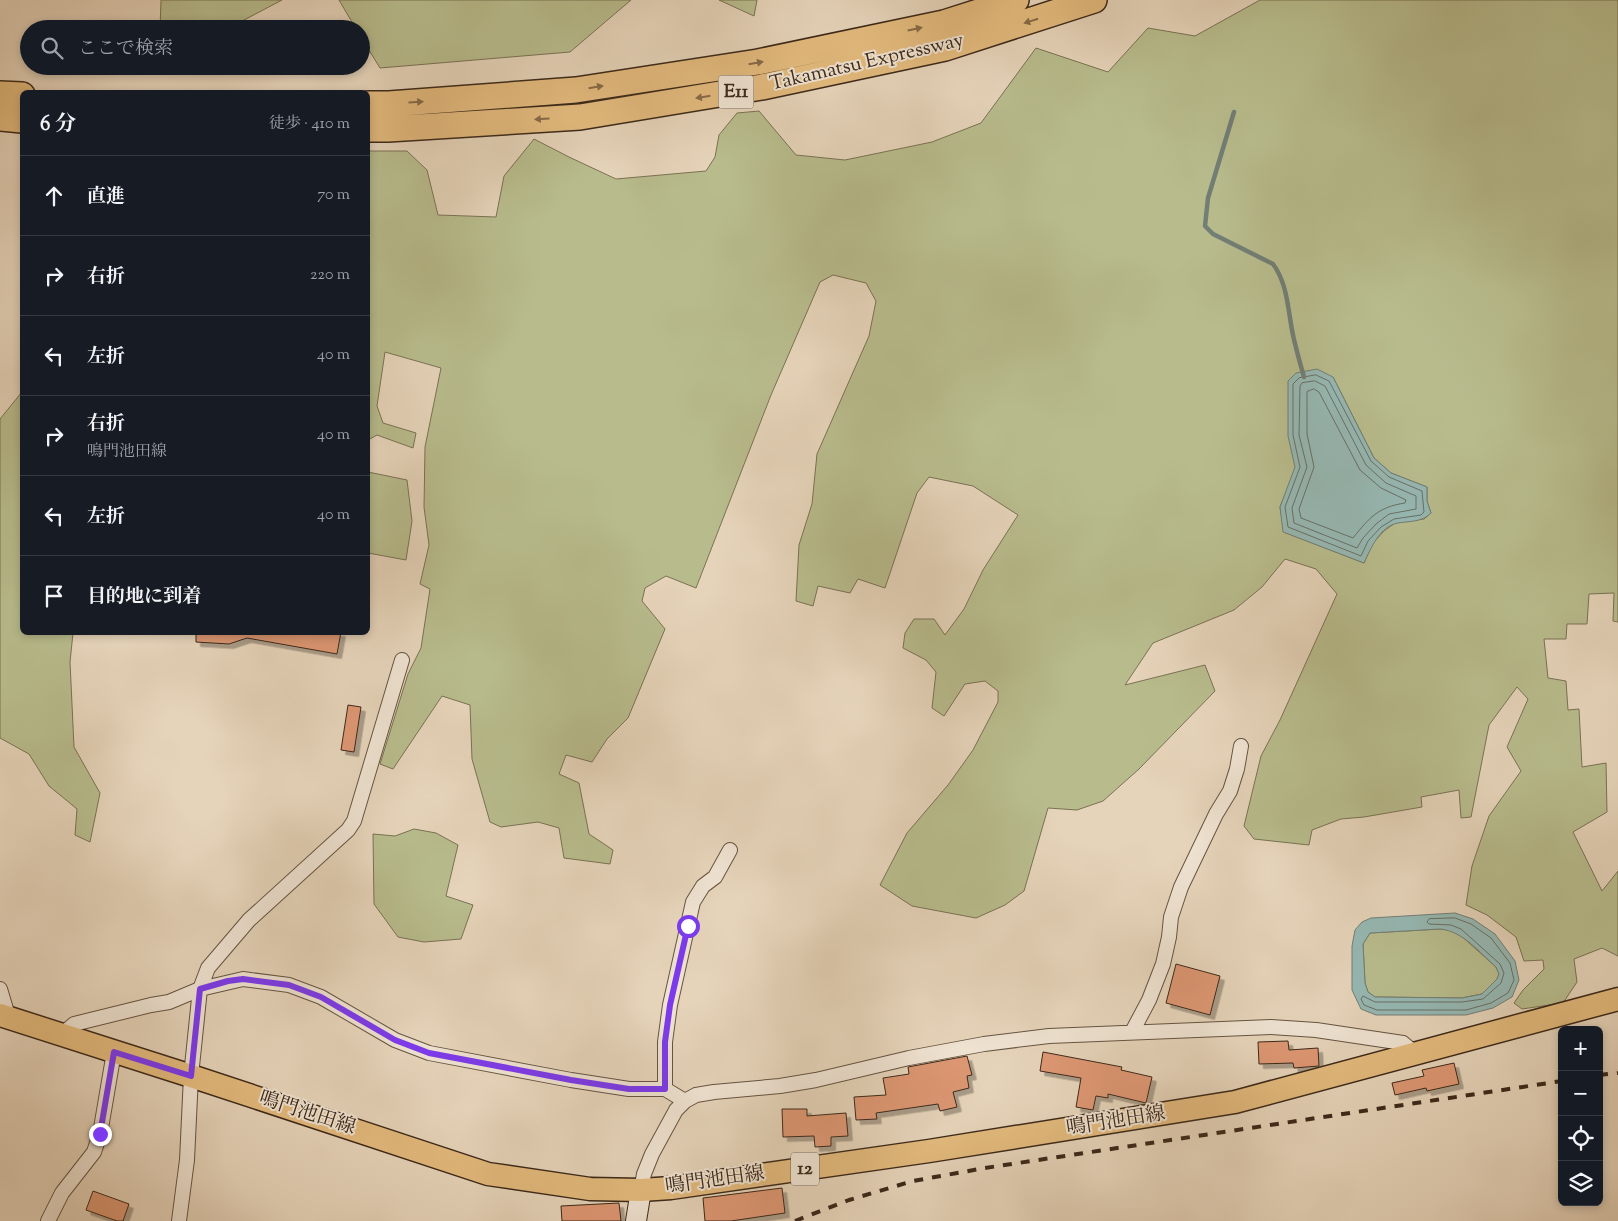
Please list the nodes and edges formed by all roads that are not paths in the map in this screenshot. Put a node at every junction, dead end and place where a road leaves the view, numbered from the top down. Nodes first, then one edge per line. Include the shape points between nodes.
1 (1016, 0) edge
2 (1094, 0) edge
3 (0, 94) edge
4 (20, 95) edge
5 (370, 104) edge
6 (0, 118) edge
7 (20, 120) edge
8 (370, 129) edge
9 (402, 660) dead end
10 (1241, 746) dead end
11 (730, 850) dead end
12 (0, 989) edge
13 (200, 989) junction
14 (1618, 999) edge
15 (5, 1017) edge
16 (1132, 1032) junction
17 (61, 1035) junction
18 (114, 1052) junction
19 (1416, 1054) junction
20 (191, 1076) junction
21 (665, 1089) junction
22 (685, 1101) junction
23 (641, 1190) junction
24 (48, 1221) edge
25 (179, 1221) edge
26 (636, 1221) edge

5 -> 1 highway, Takamatsu Expressway / E11 via 576,90 758,62 944,23
2 -> 8 highway, Takamatsu Expressway / E11 via 945,48 762,88 580,117
3 - 4 highway
6 - 7 highway
9 - 13 street via 354,821 343,835 249,920 208,968
10 - 16 street via 1230,791 1181,887 1171,917 1163,964
11 - 21 street via 715,877 693,902 670,1005 665,1042
12 - 15 street
13 - 17 street via 169,1002 74,1024
13 - 20 street
13 - 21 street via 243,979 289,985 321,997 395,1040 429,1053 600,1085
14 - 19 main road, 鳴門池田線 / 12
15 - 17 main road, 鳴門池田線 / 12
16 - 19 street via 1271,1027 1316,1030 1403,1043
16 - 22 street via 1049,1036 984,1044 816,1080 714,1092
17 - 18 main road, 鳴門池田線 / 12
18 - 20 main road, 鳴門池田線 / 12
18 - 24 street via 94,1152 62,1193
19 - 23 main road, 鳴門池田線 / 12 via 1235,1102 929,1151
20 - 23 main road, 鳴門池田線 / 12 via 488,1174 590,1189
20 - 25 street via 187,1160
21 - 22 street
22 - 23 street via 676,1110 652,1154
23 - 26 main road

